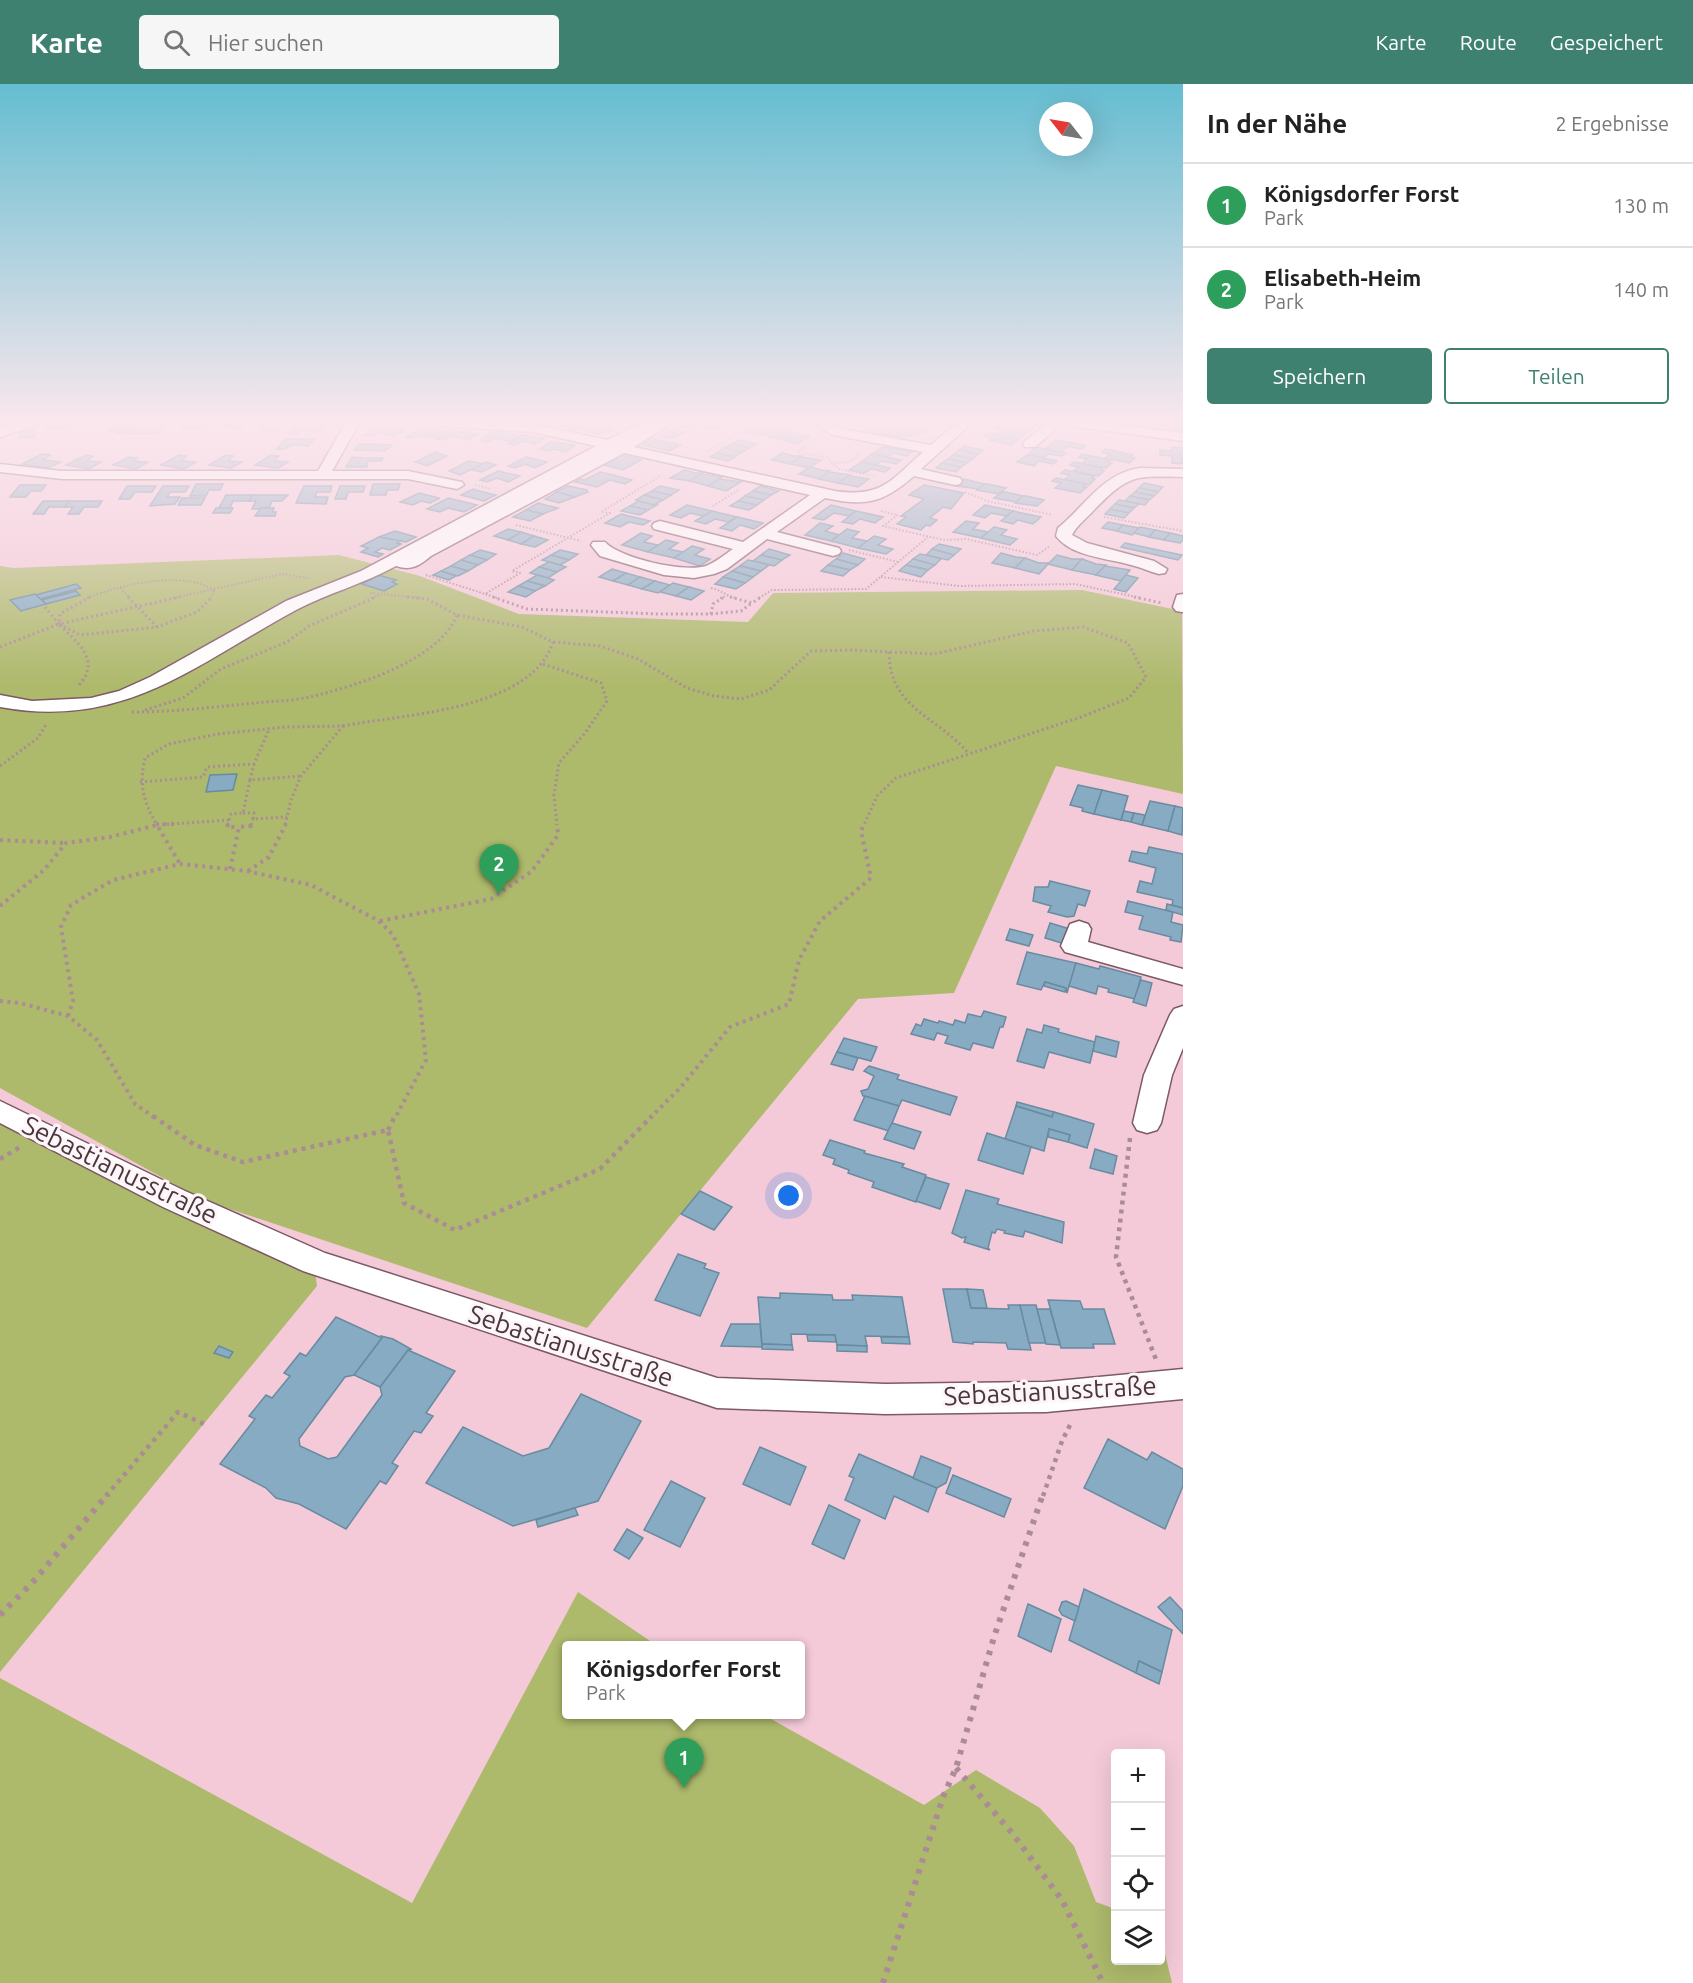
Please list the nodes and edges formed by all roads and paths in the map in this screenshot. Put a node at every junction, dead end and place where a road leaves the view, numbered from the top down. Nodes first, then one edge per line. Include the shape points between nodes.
1 (498, 511) edge
2 (502, 511) edge
3 (603, 511) edge
4 (798, 511) edge
5 (880, 511) dead end
6 (1044, 511) edge
7 (1088, 511) edge
8 (1082, 517) junction
9 (489, 518) junction
10 (660, 526) dead end
11 (1183, 531) edge
12 (765, 534) junction
13 (927, 537) junction
14 (567, 539) junction
15 (1067, 540) junction
16 (599, 545) joint
17 (746, 547) junction
18 (833, 551) joint
19 (405, 561) junction
20 (898, 562) junction
21 (1159, 569) dead end
22 (880, 577) junction
23 (344, 584) junction
24 (120, 588) junction
25 (712, 588) dead end
26 (215, 590) junction
27 (485, 594) junction
28 (384, 596) junction
29 (727, 596) junction
30 (752, 603) junction
31 (1182, 603) edge
32 (45, 607) dead end
33 (136, 608) junction
34 (711, 614) junction
35 (457, 615) junction
36 (59, 624) junction
37 (157, 627) junction
38 (553, 642) junction
39 (0, 647) edge
40 (889, 652) junction
41 (543, 664) junction
42 (76, 687) dead end
43 (0, 701) edge
44 (32, 707) junction
45 (343, 726) junction
46 (269, 729) junction
47 (969, 754) junction
48 (254, 764) junction
49 (0, 766) edge
50 (301, 776) junction
51 (250, 780) junction
52 (140, 782) junction
53 (243, 813) junction
54 (287, 817) junction
55 (253, 819) junction
56 (229, 820) junction
57 (157, 825) junction
58 (239, 827) junction
59 (0, 840) edge
60 (66, 843) junction
61 (180, 864) junction
62 (230, 869) junction
63 (247, 871) junction
64 (0, 906) edge
65 (379, 921) junction
66 (1079, 929) dead end
67 (1183, 977) edge
68 (0, 1001) edge
69 (1183, 1015) edge
70 (68, 1016) junction
71 (0, 1111) edge
72 (1147, 1123) joint
73 (388, 1130) junction
74 (6, 1155) dead end
75 (0, 1160) edge
76 (1175, 1384) edge
77 (1086, 1393) junction
78 (204, 1424) dead end
79 (0, 1616) edge
80 (956, 1768) junction
81 (883, 1983) edge
82 (1103, 1983) edge

1 - 19 street
2 - 9 street
3 - 14 path via 610,513
4 - 12 street
5 - 13 path via 898,515 884,526
6 - 8 path
7 - 8 street
8 - 11 path
8 - 15 street via 1064,531
9 - 14 path
9 - 19 street
10 - 17 street
12 - 17 street
12 - 18 street
13 - 15 path via 966,539 1037,555 1048,546
13 - 20 path
14 - 16 path
14 - 27 path via 512,571 520,573
15 - 21 street
16 - 17 street via 606,553 692,573 715,569
18 - 20 path via 838,547
19 - 23 street
19 - 27 path via 415,571
20 - 22 path
22 - 30 path via 866,589 772,590
22 - 31 path via 959,586 1075,584
23 - 26 path via 282,574
23 - 28 path
23 - 44 street via 292,605 126,695 91,704
24 - 26 path via 168,581 194,582
24 - 33 path
24 - 36 path via 73,604 60,614
25 - 29 path
26 - 33 path
26 - 37 path via 198,612
27 - 34 path via 527,609
28 - 35 path via 427,599
28 - 35 path via 362,601 309,626 287,642 221,669 183,698 155,709 130,712 171,712 308,697 367,679 425,653 453,625
29 - 30 path
29 - 34 path via 714,600
30 - 34 path via 741,611
32 - 36 path
33 - 36 path
33 - 37 path
35 - 38 path via 522,627
36 - 37 path via 80,635
36 - 39 path
36 - 42 path via 86,654 84,681
38 - 40 path via 600,646 638,659 687,688 741,699 769,690 811,651
38 - 41 path via 552,653
40 - 47 path via 889,668 899,692 921,715 957,739
40 - 47 path via 934,654 1034,631 1083,627 1128,643 1146,677 1129,698
41 - 45 path via 513,686 460,705
41 - 65 path via 601,683 608,701 559,763 554,795 558,834 532,871 491,899
43 - 44 street
44 - 49 path via 48,718 46,727 38,738
45 - 46 path
45 - 50 path
46 - 48 path
46 - 52 path via 169,744 145,758
47 - 73 path via 896,778 877,796 861,831 871,878 820,921 799,960 789,1004 730,1027 680,1088 600,1169 455,1230 404,1203
48 - 51 path
48 - 52 path via 207,767 203,777
50 - 51 path
50 - 54 path
51 - 53 path
52 - 57 path via 146,809
53 - 55 path via 254,813
53 - 56 path via 231,814
54 - 55 path
54 - 63 path via 269,857
55 - 58 path via 251,826
56 - 57 path
56 - 58 path via 227,827
57 - 60 path
57 - 61 path
58 - 62 path
59 - 60 path
60 - 64 path via 44,870
61 - 62 path
61 - 70 path via 113,880 71,905 61,927 73,1001
62 - 63 path
63 - 65 path via 311,885
65 - 73 path via 393,935 419,993 426,1060
66 - 67 street via 1074,946
68 - 70 path
69 - 72 street via 1158,1075
70 - 73 path via 97,1040 135,1104 195,1145 243,1162
71 - 77 street, Sebastianusstraße via 174,1199 314,1262 717,1393 885,1399
72 - 76 path via 1128,1140 1116,1257
74 - 75 path
76 - 77 street, Sebastianusstraße
77 - 80 path via 1062,1441 994,1637
78 - 79 path via 178,1412
80 - 81 path
80 - 82 path via 1062,1900

